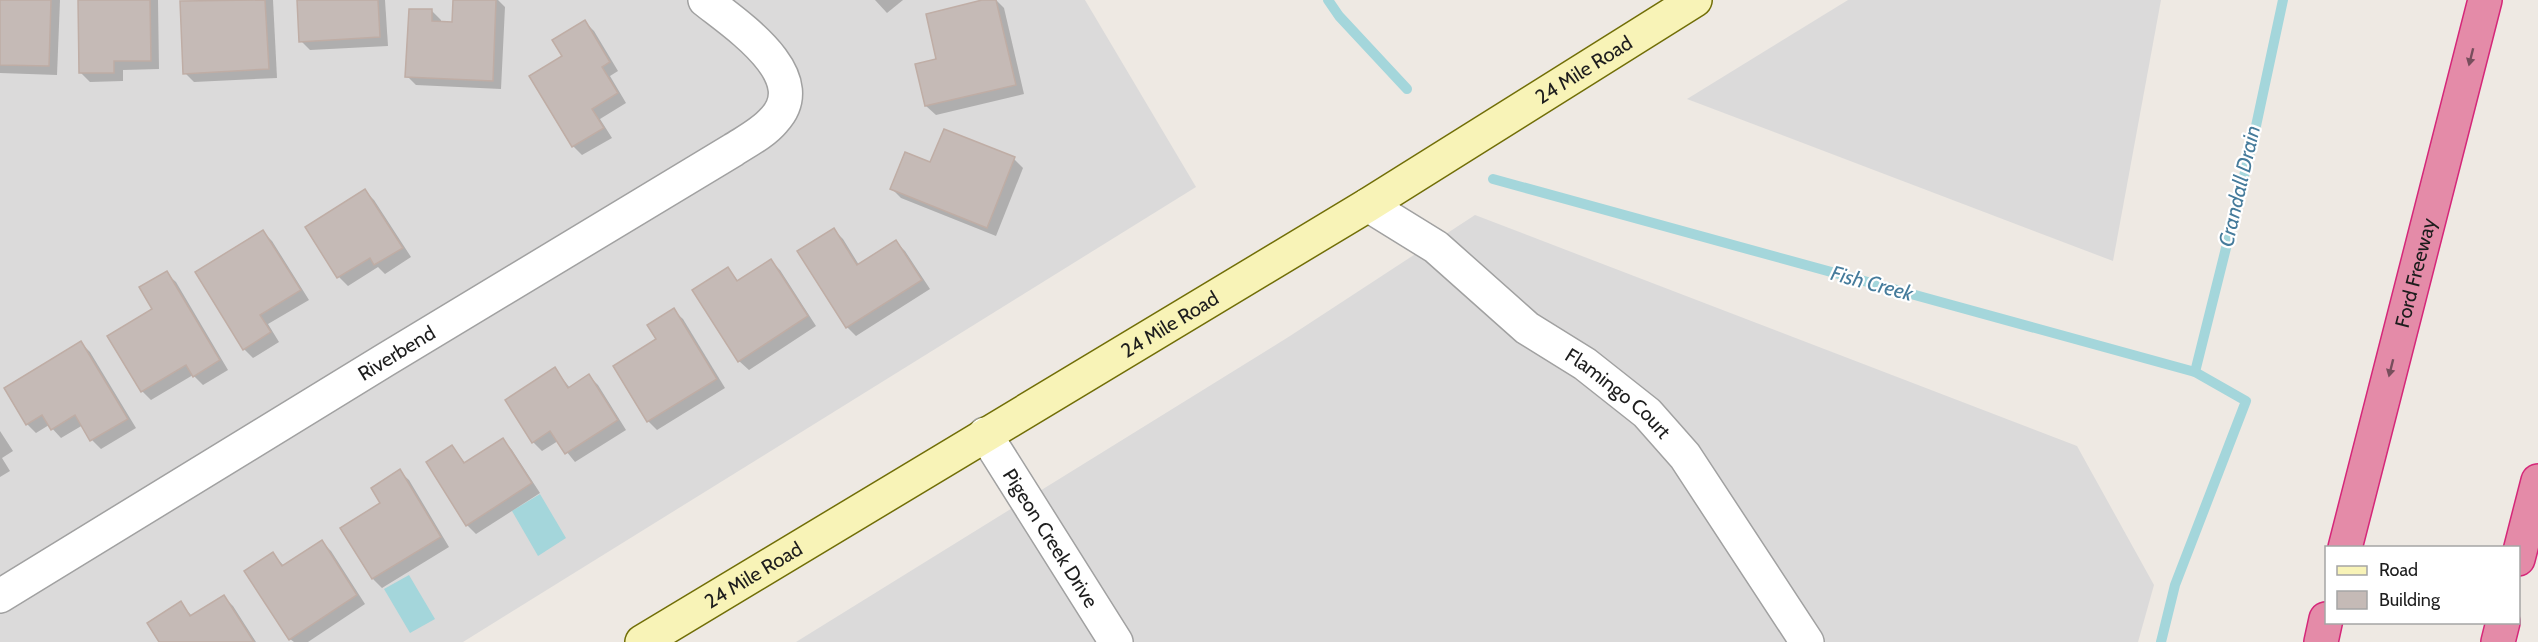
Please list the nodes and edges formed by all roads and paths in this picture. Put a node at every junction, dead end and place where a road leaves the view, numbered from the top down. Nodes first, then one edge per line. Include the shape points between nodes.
1 (705, 0) edge
2 (1695, 0) edge
3 (2485, 0) edge
4 (1368, 205) junction
5 (985, 434) junction
6 (2538, 481) edge
7 (2346, 546) edge
8 (2520, 551) edge
9 (0, 596) edge
10 (2325, 623) edge
11 (2502, 624) edge
12 (642, 642) edge
13 (1116, 642) edge
14 (1806, 642) edge
15 (2320, 642) edge
16 (2498, 642) edge

1 - 9 street, Riverbend via 769,56 781,72 786,87 776,119 733,150
2 - 4 street, 24 Mile Road
3 -> 7 highway, Ford Freeway
4 - 5 street, 24 Mile Road
4 - 14 street, Flamingo Court via 1436,247 1527,328 1585,364 1647,413 1685,456
5 - 12 street, 24 Mile Road
5 - 13 street, Pigeon Creek Drive
6 - 8 highway
10 - 15 highway
11 - 16 highway

